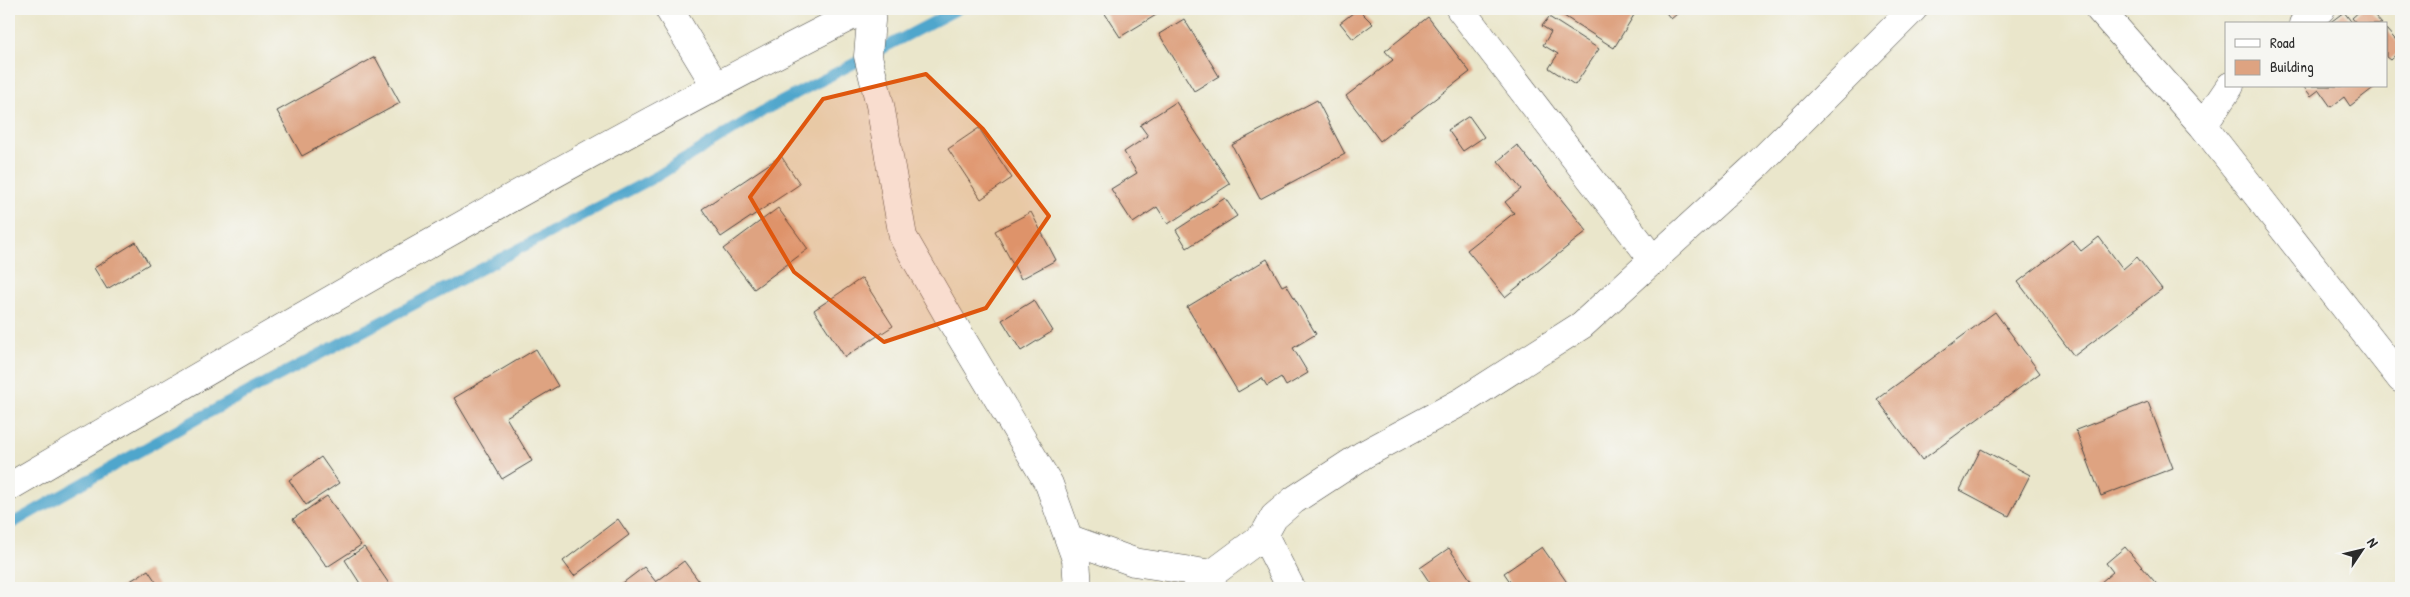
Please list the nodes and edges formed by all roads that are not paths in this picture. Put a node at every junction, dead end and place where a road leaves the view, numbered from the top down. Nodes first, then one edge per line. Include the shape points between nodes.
1 (669, 9) edge
2 (865, 9) edge
3 (872, 9) edge
4 (1460, 9) edge
5 (1913, 9) edge
6 (2099, 9) edge
7 (2321, 9) edge
8 (2305, 22) edge
9 (715, 85) junction
10 (2229, 88) edge
11 (2203, 126) junction
12 (1654, 261) junction
13 (2401, 379) edge
14 (9, 487) edge
15 (1264, 535) junction
16 (1070, 540) junction
17 (1203, 581) edge
18 (1078, 588) edge
19 (1291, 588) edge

1 - 9 street
2 - 9 street
3 - 16 street via 868,56 903,237 1049,484
4 - 12 street
5 - 12 street via 1757,165
6 - 11 street
7 - 8 street
9 - 14 street via 219,364
10 - 11 street
11 - 13 street
12 - 15 street via 1582,325 1463,402 1355,460 1294,500 1274,517
15 - 17 street
15 - 19 street
16 - 17 street
16 - 18 street via 1076,559

